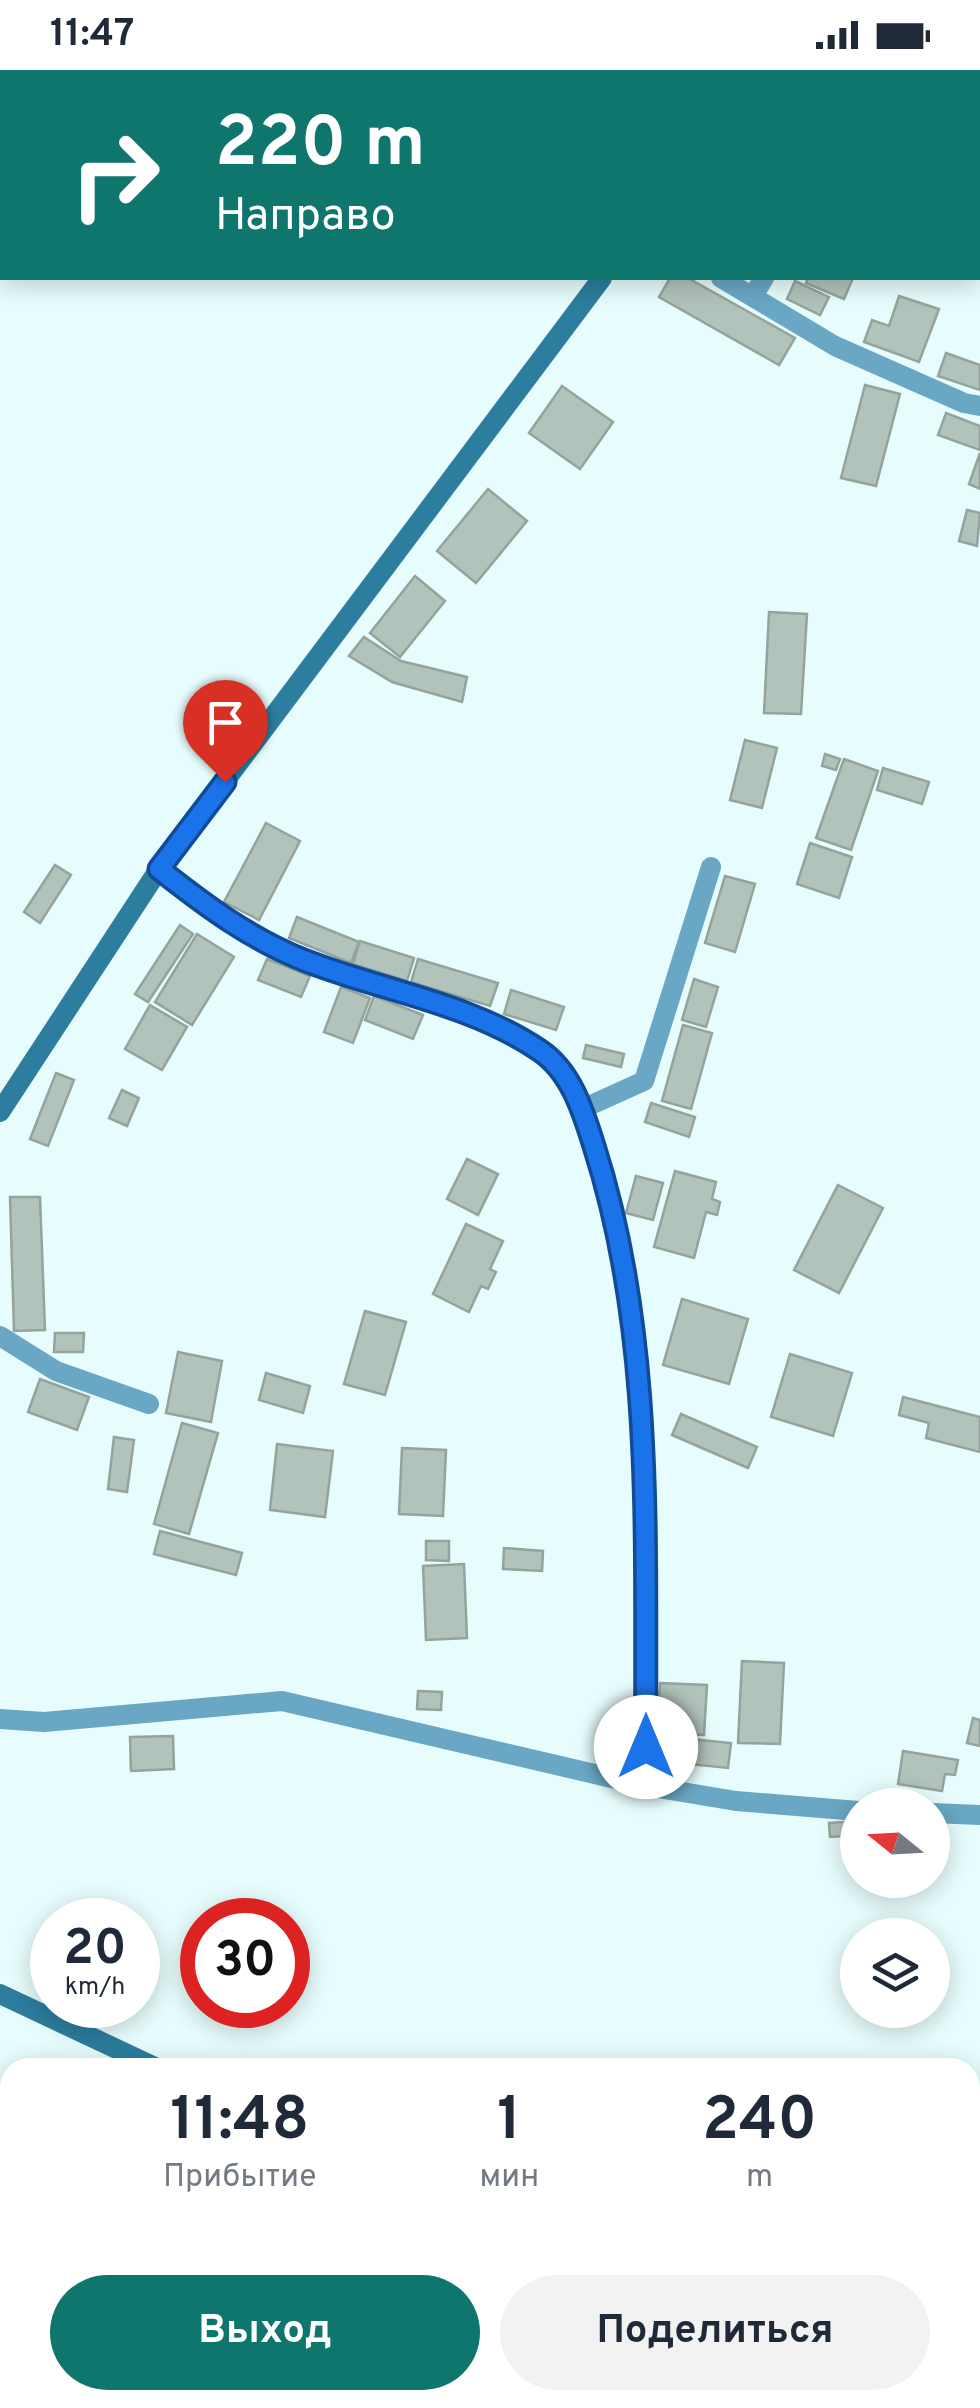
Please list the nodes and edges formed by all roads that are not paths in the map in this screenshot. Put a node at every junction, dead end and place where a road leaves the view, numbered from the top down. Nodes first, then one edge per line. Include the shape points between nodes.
1 (601, 280) edge
2 (730, 280) edge
3 (758, 286) edge
4 (980, 406) edge
5 (711, 868) dead end
6 (159, 869) junction
7 (582, 1109) junction
8 (0, 1112) edge
9 (0, 1336) edge
10 (149, 1404) dead end
11 (0, 1719) edge
12 (646, 1786) junction
13 (840, 1810) edge
14 (950, 1814) edge
15 (980, 1815) edge
16 (0, 1994) edge
17 (136, 2058) edge

1 - 6 street
2 - 3 street
3 - 4 street via 835,346
5 - 7 street via 644,1081
6 - 7 street via 230,925 305,961 482,1018 542,1051
6 - 8 street
7 - 12 street via 613,1204 634,1340 643,1438
9 - 10 street via 56,1371
11 - 12 street via 44,1722 282,1701
12 - 13 street
14 - 15 street
16 - 17 street

